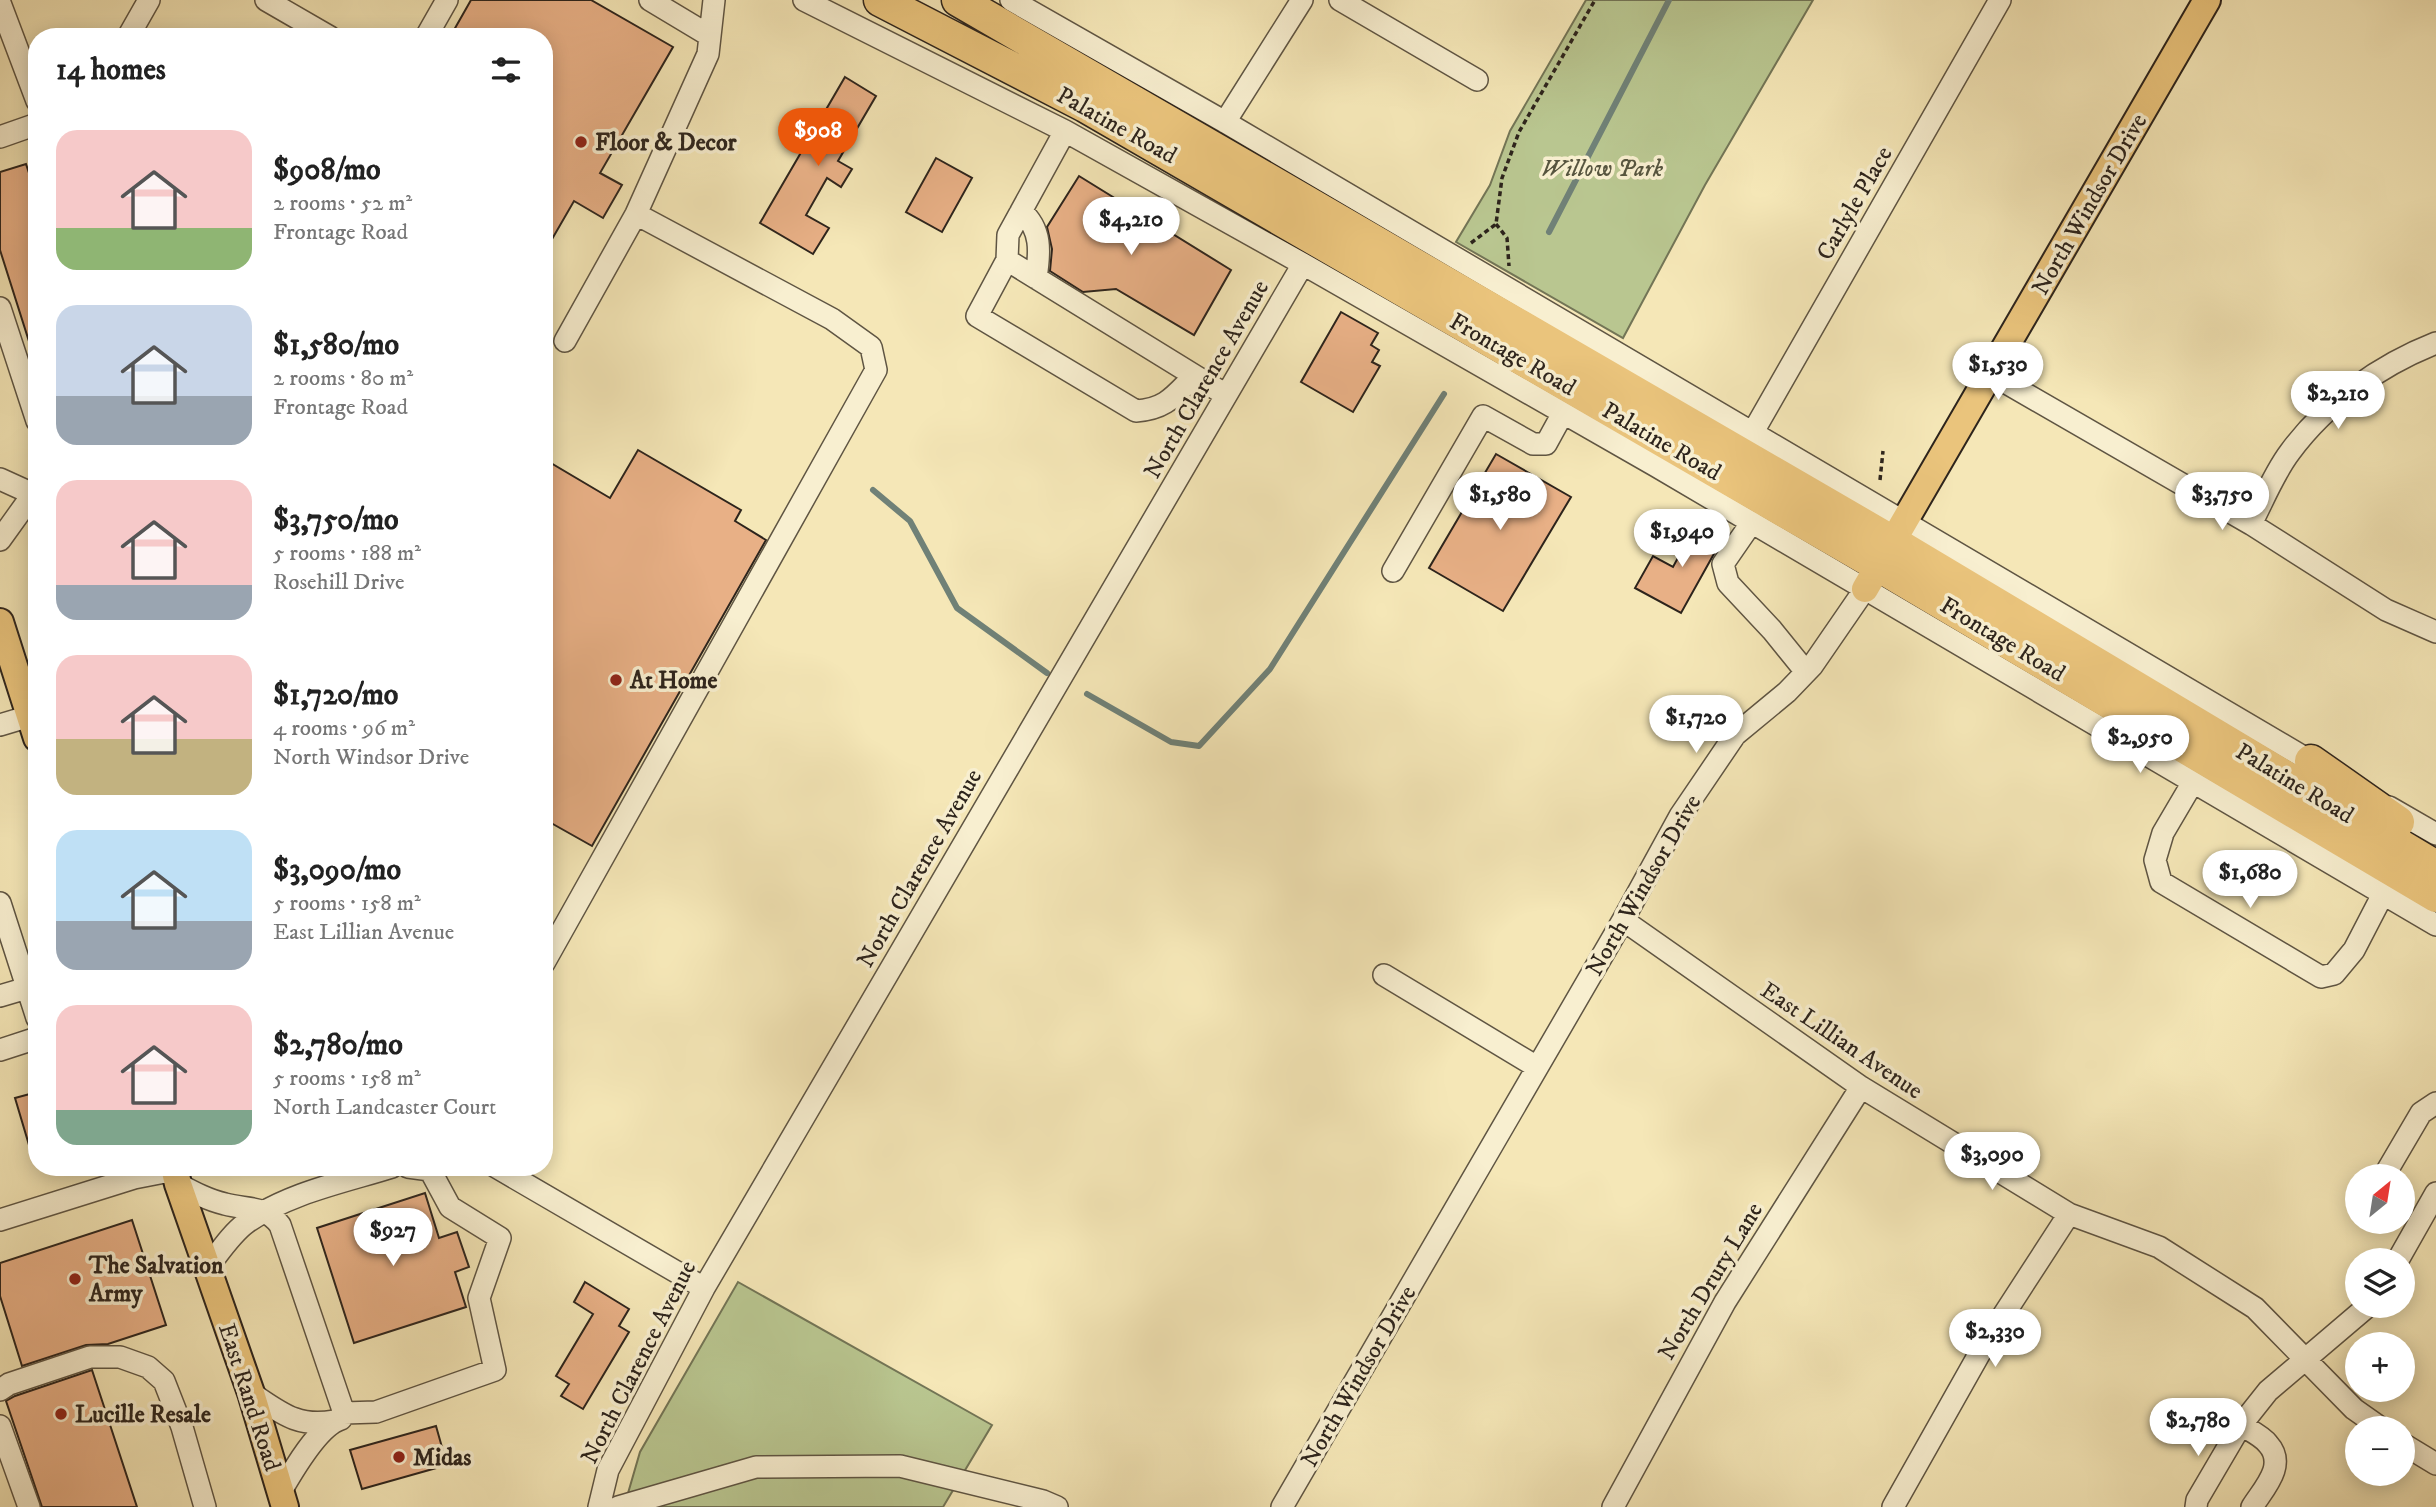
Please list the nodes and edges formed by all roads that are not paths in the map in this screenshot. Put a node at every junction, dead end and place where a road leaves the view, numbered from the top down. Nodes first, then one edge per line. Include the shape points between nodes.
1 (149, 0) edge
2 (266, 0) edge
3 (447, 0) edge
4 (650, 0) edge
5 (714, 0) edge
6 (804, 0) edge
7 (880, 0) edge
8 (958, 0) edge
9 (1011, 0) edge
10 (1302, 0) edge
11 (1340, 0) edge
12 (2000, 0) edge
13 (2204, 1) edge
14 (0, 3) edge
15 (133, 28) edge
16 (314, 28) edge
17 (431, 28) edge
18 (710, 36) junction
19 (5, 42) edge
20 (1477, 80) dead end
21 (28, 84) edge
22 (1225, 122) junction
23 (28, 127) edge
24 (1065, 131) junction
25 (0, 137) edge
26 (1021, 211) junction
27 (636, 214) junction
28 (1007, 260) junction
29 (1303, 264) junction
30 (1036, 278) junction
31 (0, 308) edge
32 (565, 341) dead end
33 (2436, 343) edge
34 (1991, 374) junction
35 (1194, 376) junction
36 (28, 394) edge
37 (1226, 396) junction
38 (1563, 413) junction
39 (1754, 432) junction
40 (0, 478) edge
41 (28, 490) edge
42 (28, 502) edge
43 (1752, 522) junction
44 (2251, 524) junction
45 (0, 540) edge
46 (1885, 555) junction
47 (1393, 571) dead end
48 (0, 622) edge
49 (2436, 632) edge
50 (1806, 672) junction
51 (28, 711) edge
52 (0, 725) edge
53 (28, 727) edge
54 (2311, 761) junction
55 (2193, 782) junction
56 (2436, 834) edge
57 (2436, 849) edge
58 (2436, 867) edge
59 (2384, 894) junction
60 (2436, 896) edge
61 (0, 903) edge
62 (1623, 920) junction
63 (2436, 925) edge
64 (553, 947) edge
65 (1384, 975) dead end
66 (27, 988) junction
67 (28, 991) edge
68 (0, 996) edge
69 (28, 1041) edge
70 (0, 1050) edge
71 (1537, 1067) junction
72 (1861, 1087) junction
73 (2436, 1103) edge
74 (2392, 1164) edge
75 (156, 1176) edge
76 (177, 1176) edge
77 (179, 1176) edge
78 (364, 1176) edge
79 (434, 1176) edge
80 (512, 1176) edge
81 (2436, 1193) edge
82 (265, 1212) junction
83 (2069, 1214) junction
84 (2415, 1215) edge
85 (0, 1220) edge
86 (208, 1268) junction
87 (704, 1287) junction
88 (2354, 1318) edge
89 (2304, 1359) junction
90 (0, 1390) edge
91 (251, 1393) junction
92 (2364, 1416) edge
93 (339, 1417) junction
94 (2241, 1424) junction
95 (0, 1426) edge
96 (2415, 1452) edge
97 (2436, 1464) edge
98 (283, 1500) edge
99 (29, 1507) edge
100 (205, 1507) edge
101 (598, 1507) edge
102 (618, 1507) edge
103 (1058, 1507) edge
104 (1282, 1507) edge
105 (1613, 1507) edge
106 (1893, 1507) edge
107 (2196, 1507) edge
108 (2252, 1507) edge

1 - 15 street
2 - 16 street
3 - 17 street
4 - 18 street
5 - 18 street
6 - 24 street, Frontage Road
7 - 46 highway, Palatine Road via 1085,106
8 - 46 highway, Palatine Road
9 - 22 street, Frontage Road
10 - 22 street
11 - 20 street
12 - 39 street, Carlyle Place
13 - 34 main road, North Windsor Drive
14 - 19 street
18 - 27 street via 708,54
19 - 21 street
22 - 39 street, Frontage Road
23 - 25 street
24 - 26 street
24 - 29 street, Frontage Road
26 - 28 street via 1008,235
26 - 30 street via 1036,229
27 - 32 street
27 - 64 street via 832,319 871,346 876,370
28 - 30 street
28 - 35 street via 977,316 1136,411 1163,406
29 - 37 street, North Clarence Avenue
29 - 38 street, Frontage Road
30 - 35 street
31 - 36 street
33 - 44 street via 2380,369 2331,408 2289,453
34 - 44 street
34 - 46 main road, North Windsor Drive
35 - 37 street
37 - 87 street, North Clarence Avenue
38 - 43 street, Frontage Road
38 - 47 street via 1546,444 1533,444 1483,416
39 - 46 street, Frontage Road
40 - 41 street
42 - 45 street
43 - 46 street, Frontage Road
43 - 50 street via 1723,564 1728,583
44 - 49 street via 2386,610
46 - 50 street, North Windsor Drive
46 - 54 street, Frontage Road
46 - 55 street, Frontage Road
46 - 58 highway, Palatine Road
46 - 60 highway, Palatine Road
48 - 51 main road
50 - 62 street, North Windsor Drive via 1735,735 1680,816
52 - 53 street
54 - 56 street, Frontage Road
54 - 57 highway
55 - 59 street, Frontage Road
55 - 59 street via 2164,833 2155,860 2161,882 2321,977 2334,974 2354,950
59 - 63 street, Frontage Road
61 - 66 street
62 - 71 street, North Windsor Drive
62 - 72 street, East Lillian Avenue
65 - 71 street
66 - 67 street
66 - 68 street
69 - 70 street
71 - 104 street, North Windsor Drive
72 - 83 street, East Lillian Avenue
72 - 105 street, North Drury Lane via 1725,1302
73 - 74 street via 2421,1113
75 - 85 street
76 - 86 main road, East Rand Road
77 - 82 street via 226,1205
78 - 82 street
79 - 93 street via 450,1207 500,1238 479,1298 495,1370 376,1412
80 - 87 street
81 - 84 street
82 - 86 street via 244,1224
82 - 93 street via 280,1225
83 - 89 street, East Lillian Avenue via 2159,1247 2255,1308
83 - 106 street via 1986,1342
86 - 91 main road, East Rand Road
87 - 101 street, North Clarence Avenue via 608,1470
88 - 89 street
89 - 92 street, East Lillian Avenue
89 - 94 street via 2268,1391
90 - 100 street via 90,1357 120,1357 148,1367 164,1381
91 - 93 street via 284,1415 316,1425
91 - 98 main road, East Rand Road
93 - 98 street via 304,1453
94 - 107 street
94 - 108 street via 2268,1443 2276,1458 2275,1472
95 - 99 street
96 - 97 street
102 - 103 street via 756,1468 900,1465

